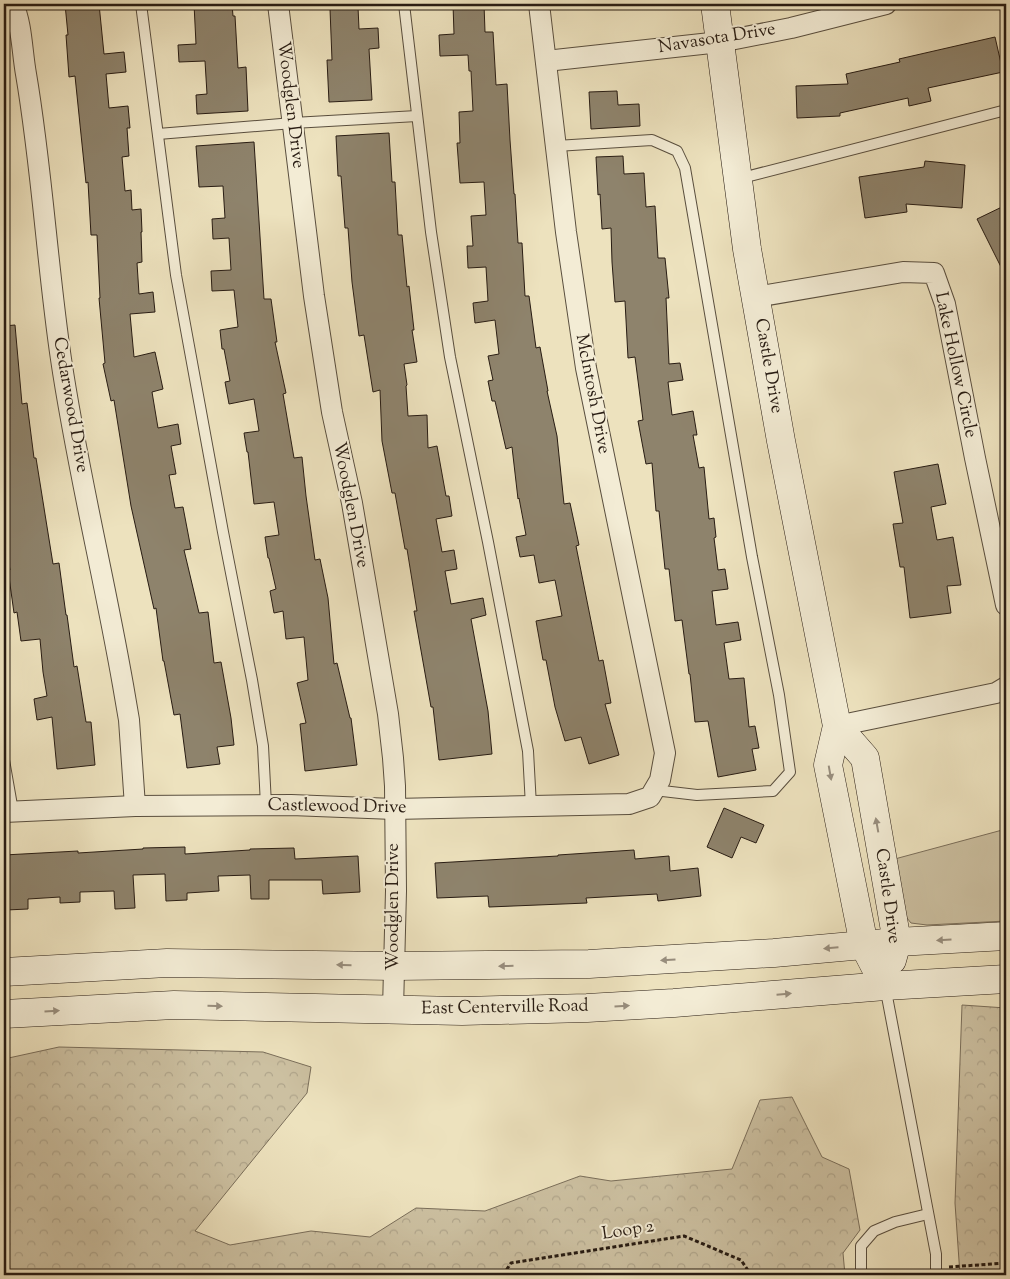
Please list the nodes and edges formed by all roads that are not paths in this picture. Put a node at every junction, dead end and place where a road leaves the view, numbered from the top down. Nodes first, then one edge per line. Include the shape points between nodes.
1 (13, 4) edge
2 (141, 4) edge
3 (278, 4) edge
4 (404, 4) edge
5 (539, 4) edge
6 (715, 4) edge
7 (886, 4) edge
8 (720, 42) junction
9 (546, 61) junction
10 (1006, 110) edge
11 (417, 116) junction
12 (293, 123) junction
13 (158, 134) junction
14 (556, 146) junction
15 (737, 179) junction
16 (756, 297) junction
17 (1006, 605) edge
18 (1006, 687) edge
19 (837, 726) junction
20 (4, 760) edge
21 (657, 785) junction
22 (266, 805) junction
23 (135, 806) junction
24 (531, 806) junction
25 (394, 809) junction
26 (9, 812) edge
27 (1006, 936) edge
28 (896, 942) junction
29 (864, 945) junction
30 (395, 966) junction
31 (4, 972) edge
32 (1006, 979) edge
33 (885, 986) junction
34 (393, 1009) junction
35 (4, 1014) edge
36 (928, 1214) junction
37 (936, 1272) edge
38 (861, 1275) edge

1 - 23 street, Cedarwood Drive via 32,112 61,359 125,693
2 - 13 lane
3 - 12 street, Woodglen Drive
4 - 11 lane
5 - 9 street, McIntosh Drive
6 - 8 main road, Castle Drive
7 - 8 street, Navasota Drive
8 - 9 street, Navasota Drive
8 - 15 main road, Castle Drive
9 - 14 street, McIntosh Drive
10 - 15 lane
11 - 12 lane
11 - 24 lane via 450,357 528,752
12 - 13 lane
12 - 25 street, Woodglen Drive via 332,412 352,503 388,714
13 - 22 lane via 176,275 263,746
14 - 21 street, McIntosh Drive via 586,368 665,753
14 - 21 lane via 652,140 677,151 685,168 779,696 790,772 773,791 697,795
15 - 16 main road, Castle Drive
16 - 17 street, Lake Hollow Circle via 903,272 934,273 945,304
16 - 19 main road, Castle Drive
18 - 19 street via 996,693
28 -> 19 main road, Castle Drive via 865,758
19 -> 29 main road, Castle Drive via 828,765
20 - 26 lane
21 - 24 street, Castlewood Drive via 650,797 630,804
22 - 23 street, Castlewood Drive
22 - 25 street, Castlewood Drive
23 - 26 street, Castlewood Drive
24 - 25 street, Castlewood Drive
25 - 30 street, Woodglen Drive
27 -> 28 main road
28 - 29 main road
28 - 33 main road, Castle Drive
29 -> 30 main road via 589,964
29 - 33 main road, Castle Drive
30 -> 31 main road via 167,963
30 - 34 street, Woodglen Drive
32 - 33 main road, East Centerville Road
34 -> 33 main road, East Centerville Road via 587,1008
33 - 36 lane
35 -> 34 main road, East Centerville Road via 174,1005
36 - 37 lane
36 - 38 lane via 874,1231 861,1246

